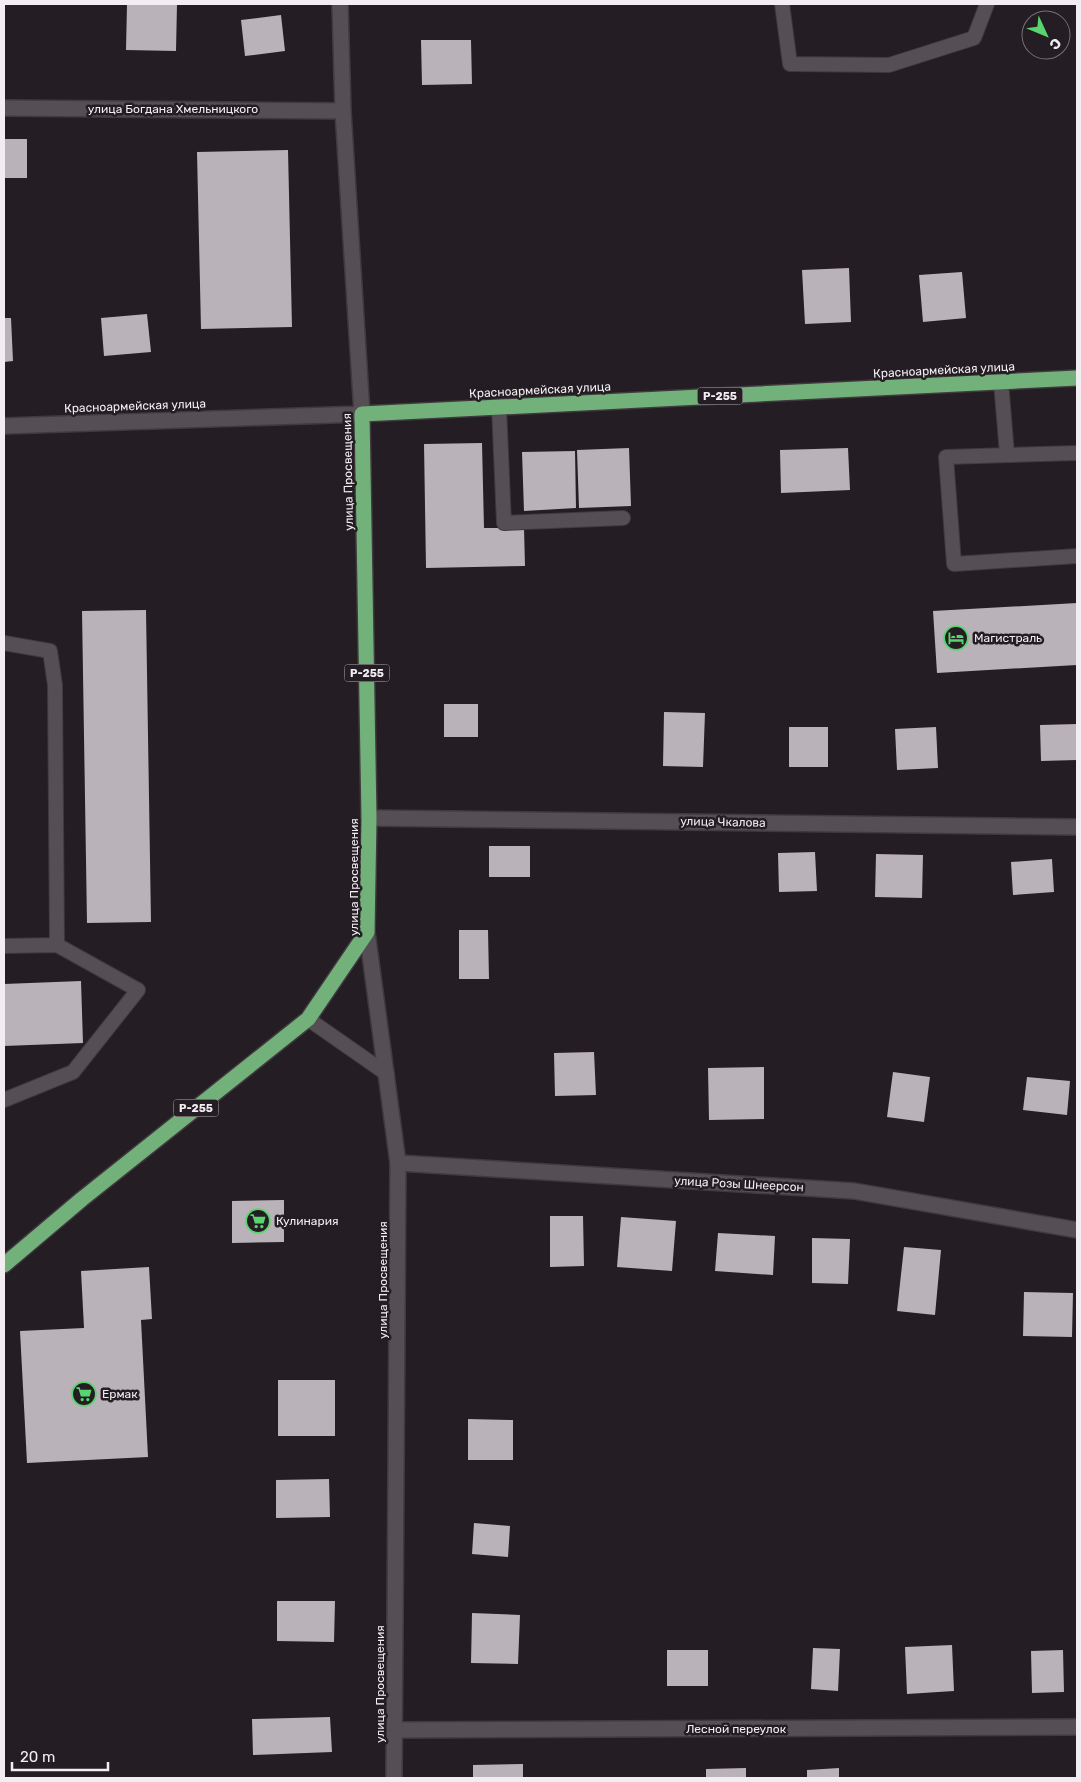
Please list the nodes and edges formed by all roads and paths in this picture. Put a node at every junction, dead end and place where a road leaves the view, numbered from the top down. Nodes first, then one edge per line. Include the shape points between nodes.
1 (340, 4) edge
2 (782, 4) edge
3 (987, 4) edge
4 (4, 108) edge
5 (343, 110) junction
6 (1077, 378) edge
7 (1001, 382) junction
8 (499, 406) junction
9 (362, 414) junction
10 (4, 426) edge
11 (1077, 453) edge
12 (1007, 454) junction
13 (623, 518) dead end
14 (1077, 556) edge
15 (4, 643) edge
16 (369, 818) junction
17 (1077, 827) edge
18 (368, 932) junction
19 (56, 945) junction
20 (4, 946) edge
21 (308, 1019) junction
22 (387, 1074) junction
23 (4, 1100) edge
24 (398, 1163) junction
25 (1077, 1230) edge
26 (4, 1265) edge
27 (1077, 1727) edge
28 (394, 1730) junction
29 (394, 1778) edge

1 - 5 street, улица Просвещения
2 - 3 lane via 790,64 888,65 974,38
4 - 5 street, улица Богдана Хмельницкого
5 - 9 street, улица Просвещения
6 - 7 highway, Красноармейская улица / Р-255
7 - 8 highway, Красноармейская улица / Р-255
7 - 12 lane
8 - 9 highway, Красноармейская улица / Р-255
8 - 13 lane via 504,523
9 - 10 street, Красноармейская улица
9 - 16 highway, улица Просвещения / Р-255
11 - 12 lane
12 - 14 lane via 946,457 954,564
15 - 19 lane via 50,651 54,685
16 - 17 street, улица Чкалова
16 - 18 highway, улица Просвещения / Р-255
18 - 21 highway, Р-255
18 - 22 street, улица Просвещения
19 - 20 lane
19 - 23 lane via 138,990 73,1072
21 - 22 lane
21 - 26 highway, Р-255
22 - 24 street, улица Просвещения
24 - 25 street, улица Розы Шнеерсон via 854,1191
24 - 28 street, улица Просвещения
27 - 28 street, Лесной переулок
28 - 29 street, улица Просвещения

